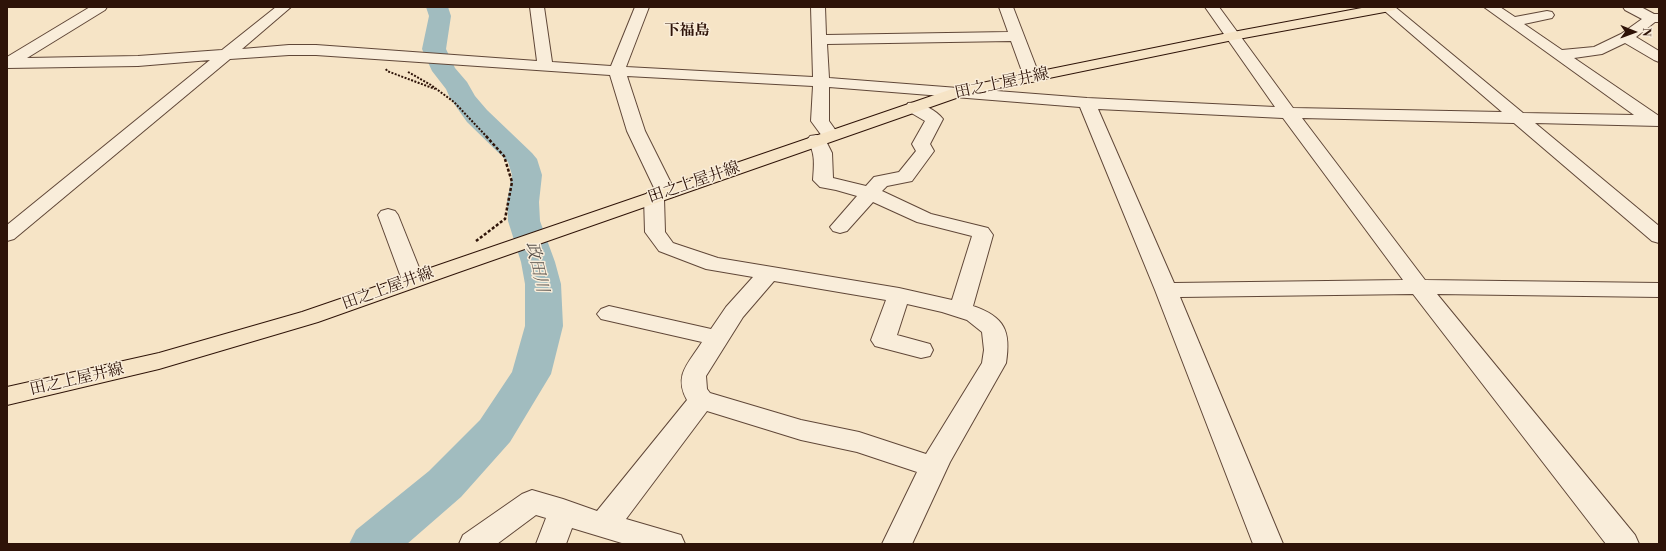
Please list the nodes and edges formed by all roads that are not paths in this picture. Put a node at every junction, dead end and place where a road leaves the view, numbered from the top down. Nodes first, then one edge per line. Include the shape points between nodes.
1 (100, 7) edge
2 (284, 7) edge
3 (536, 7) edge
4 (642, 7) edge
5 (818, 7) edge
6 (1006, 7) edge
7 (1212, 7) edge
8 (1388, 7) edge
9 (1491, 7) edge
10 (1630, 7) edge
11 (1547, 15) dead end
12 (1656, 18) edge
13 (1512, 22) junction
14 (1016, 36) junction
15 (1233, 36) junction
16 (1626, 37) junction
17 (819, 40) junction
18 (1652, 49) edge
19 (1559, 54) junction
20 (226, 55) junction
21 (1659, 57) edge
22 (7, 63) edge
23 (545, 66) junction
24 (617, 71) junction
25 (1032, 77) junction
26 (821, 82) junction
27 (958, 92) junction
28 (1088, 103) junction
29 (914, 107) junction
30 (1288, 113) junction
31 (1518, 118) junction
32 (1656, 121) edge
33 (823, 138) junction
34 (871, 194) junction
35 (660, 195) junction
36 (388, 215) dead end
37 (840, 227) dead end
38 (7, 235) edge
39 (1659, 238) edge
40 (769, 273) junction
41 (413, 280) junction
42 (1419, 287) junction
43 (1166, 290) junction
44 (1659, 290) edge
45 (899, 295) junction
46 (960, 310) junction
47 (609, 314) dead end
48 (718, 338) junction
49 (921, 350) dead end
50 (7, 396) edge
51 (701, 400) junction
52 (934, 467) junction
53 (563, 512) junction
54 (604, 525) junction
55 (474, 544) edge
56 (552, 544) edge
57 (670, 544) edge
58 (897, 544) edge
59 (1268, 544) edge
60 (1624, 544) edge

1 - 22 street
2 - 20 street
3 - 23 street
4 - 24 street
5 - 17 street
6 - 14 street
7 - 15 street
8 - 15 main road, 田之上屋井線
8 - 31 street
9 - 13 street
10 - 12 street
11 - 13 street
12 - 16 street
13 - 19 street
14 - 17 street
14 - 25 street
15 - 25 main road, 田之上屋井線
15 - 30 street
16 - 18 street
16 - 19 street via 1597,51
17 - 26 street
18 - 21 street
19 - 32 street
20 - 22 street via 138,61
20 - 23 street via 316,50
20 - 38 street
23 - 24 street
24 - 26 street
24 - 35 street
25 - 27 main road, 田之上屋井線
26 - 27 street
26 - 33 street via 820,121
27 - 28 street
27 - 29 main road, 田之上屋井線
28 - 30 street
28 - 43 street
29 - 33 main road, 田之上屋井線
29 - 34 street via 934,119 921,144 925,151 905,177 881,181
30 - 31 street
30 - 42 street
31 - 32 street
31 - 39 street
33 - 34 street via 820,143 823,180
33 - 35 main road, 田之上屋井線
34 - 37 street
34 - 46 street via 924,218 981,232 983,235
35 - 40 street via 655,232 666,247 714,264
35 - 41 main road, 田之上屋井線
36 - 41 street
40 - 45 street
40 - 48 street via 734,312
41 - 50 main road, 田之上屋井線 via 310,317 159,361
42 - 43 street
42 - 44 street
42 - 60 street
43 - 59 street
45 - 46 street
45 - 49 street via 883,340
46 - 52 street via 976,315 994,329 994,363
47 - 48 street
48 - 51 street via 693,376 695,392
51 - 52 street via 801,430 859,442
51 - 54 street
52 - 58 street
53 - 54 street
53 - 55 street via 532,502
53 - 56 street
54 - 57 street

